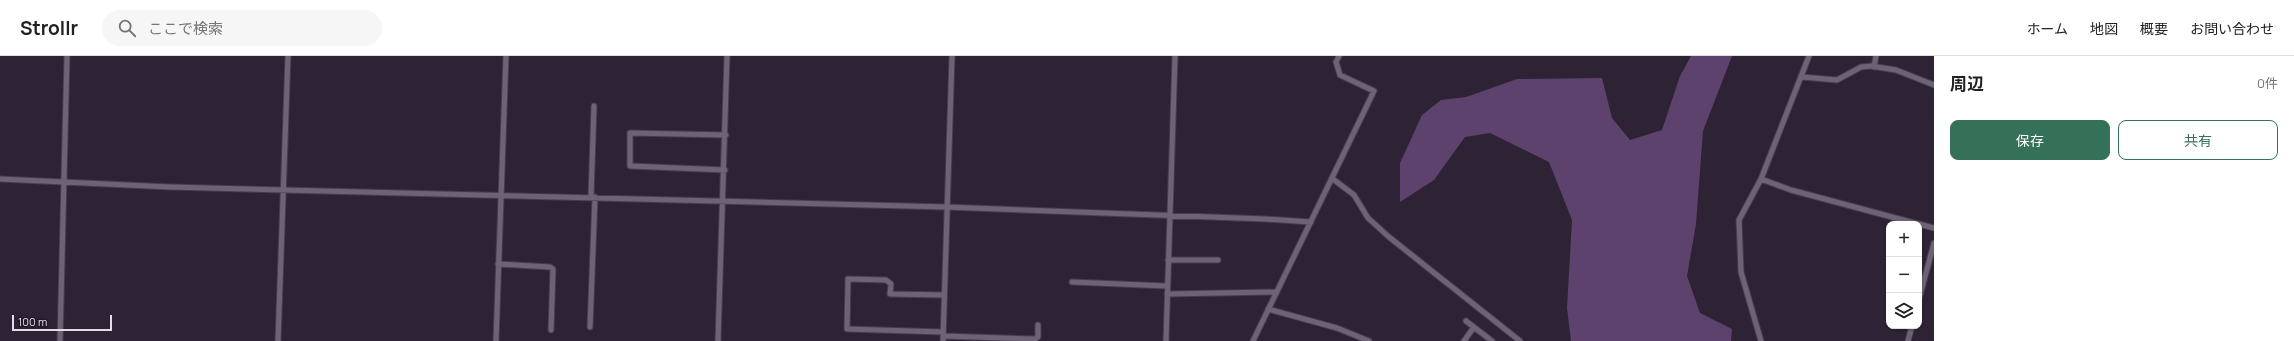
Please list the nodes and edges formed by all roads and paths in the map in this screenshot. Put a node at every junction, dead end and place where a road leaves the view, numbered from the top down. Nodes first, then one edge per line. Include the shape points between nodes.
1 (67, 56) edge
2 (288, 56) edge
3 (506, 56) edge
4 (728, 56) edge
5 (952, 56) edge
6 (1175, 56) edge
7 (1339, 56) edge
8 (1804, 56) edge
9 (1809, 56) edge
10 (1876, 56) edge
11 (1806, 64) junction
12 (1874, 67) junction
13 (1802, 78) junction
14 (1934, 85) edge
15 (594, 106) dead end
16 (726, 135) junction
17 (725, 170) junction
18 (0, 179) edge
19 (1333, 179) junction
20 (1761, 179) junction
21 (63, 180) junction
22 (284, 190) junction
23 (501, 195) junction
24 (593, 197) junction
25 (724, 202) junction
26 (946, 207) junction
27 (1169, 216) junction
28 (1907, 221) edge
29 (1311, 222) junction
30 (1922, 225) edge
31 (1934, 228) edge
32 (1934, 243) edge
33 (1168, 260) junction
34 (1218, 260) dead end
35 (498, 264) junction
36 (1072, 282) dead end
37 (1168, 286) junction
38 (1277, 292) junction
39 (1921, 293) edge
40 (1167, 294) junction
41 (944, 295) junction
42 (1268, 309) junction
43 (1466, 321) dead end
44 (1038, 325) dead end
45 (590, 327) dead end
46 (1474, 327) junction
47 (1911, 329) edge
48 (551, 330) dead end
49 (943, 336) edge
50 (60, 341) edge
51 (278, 341) edge
52 (496, 341) edge
53 (718, 341) edge
54 (1166, 341) edge
55 (1253, 341) edge
56 (1369, 341) edge
57 (1464, 341) edge
58 (1492, 341) edge
59 (1520, 341) edge
60 (1761, 341) edge
61 (1908, 341) edge

1 - 21 street
2 - 22 street
3 - 23 street
4 - 16 street
5 - 26 street
6 - 27 street
7 - 19 street via 1336,62 1340,75 1374,91
8 - 11 street
9 - 11 street
10 - 12 street
11 - 13 street
12 - 13 street via 1861,67 1837,80
12 - 14 street via 1896,70
13 - 20 street
15 - 24 street
16 - 17 street
16 - 17 street via 630,133 630,166
17 - 25 street
18 - 21 street
19 - 29 street
19 - 59 street via 1354,195 1368,218 1389,237
20 - 28 street via 1791,190
20 - 60 street via 1739,220 1738,230 1741,272
21 - 22 street via 170,187
21 - 50 street
22 - 23 street
22 - 51 street
23 - 24 street
23 - 35 street
24 - 25 street
24 - 45 street
25 - 26 street
25 - 53 street
26 - 27 street
26 - 41 street
27 - 29 street
27 - 33 street
29 - 38 street
30 - 31 street
32 - 39 street
33 - 34 street
33 - 37 street
35 - 48 street via 553,269
35 - 52 street
36 - 37 street
37 - 40 street
38 - 40 street
38 - 42 street
40 - 54 street
41 - 49 street
41 - 49 street via 890,294 891,284 886,280 848,279 847,328
42 - 55 street
42 - 56 street via 1337,328
43 - 46 street
44 - 49 street via 1038,337 1035,339
46 - 57 street
46 - 58 street
47 - 61 street

